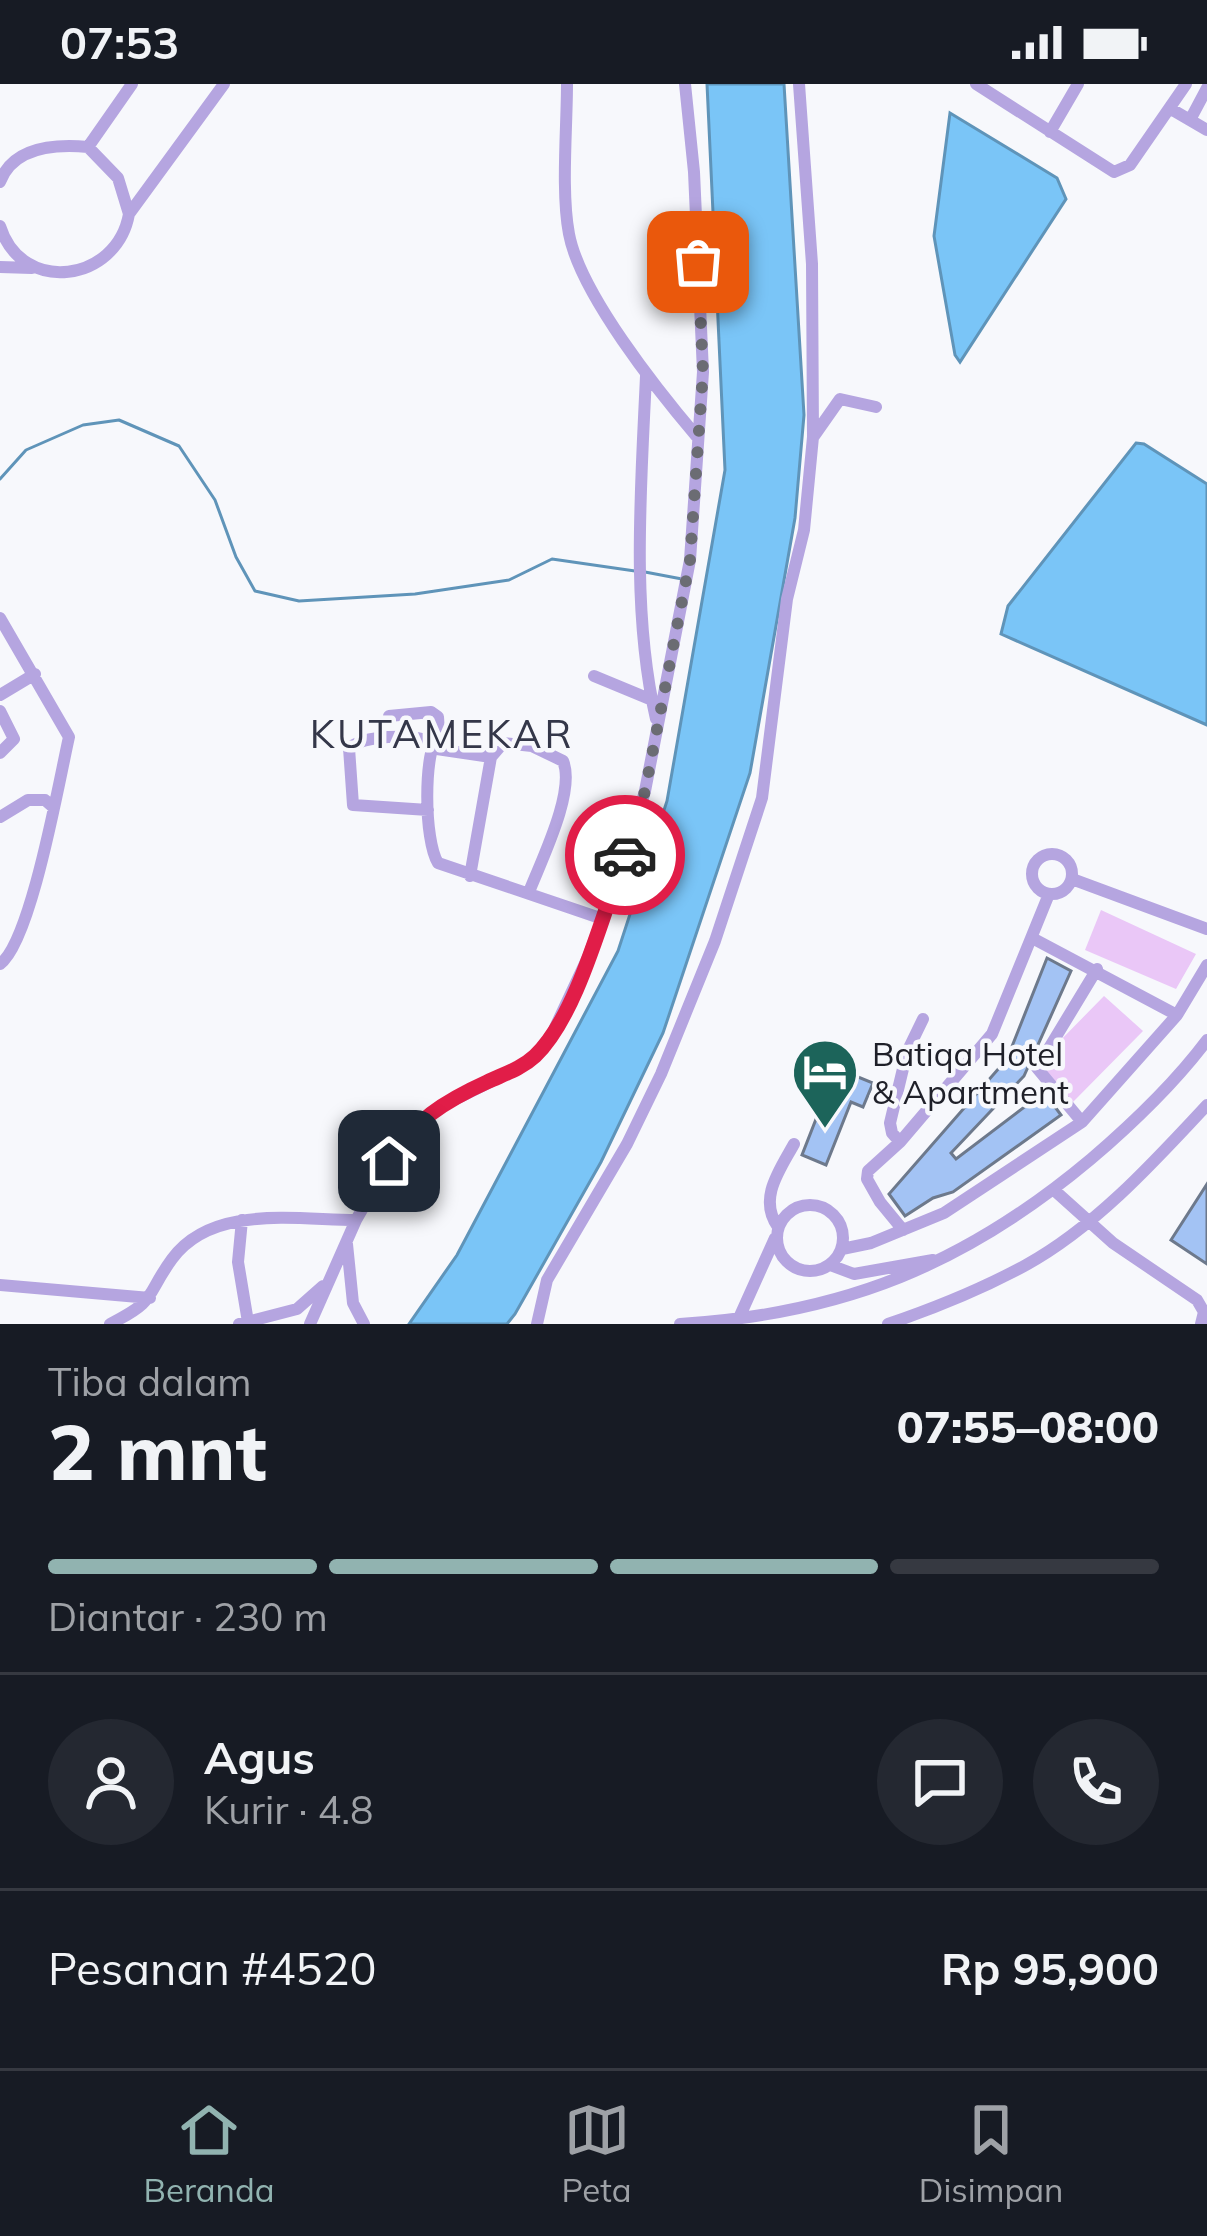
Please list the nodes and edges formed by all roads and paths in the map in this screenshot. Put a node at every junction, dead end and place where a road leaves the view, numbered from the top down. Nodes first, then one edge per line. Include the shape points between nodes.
1 (132, 84) edge
2 (224, 84) edge
3 (567, 84) edge
4 (686, 84) edge
5 (799, 84) edge
6 (976, 84) edge
7 (1078, 84) edge
8 (1186, 84) edge
9 (1207, 88) edge
10 (1171, 109) junction
11 (1198, 125) edge
12 (1050, 132) junction
13 (88, 147) junction
14 (0, 182) edge
15 (129, 214) junction
16 (0, 226) edge
17 (0, 267) edge
18 (33, 268) junction
19 (646, 376) junction
20 (876, 406) dead end
21 (813, 437) junction
22 (698, 438) junction
23 (0, 618) edge
24 (34, 674) junction
25 (594, 676) dead end
26 (0, 695) edge
27 (652, 700) junction
28 (0, 711) edge
29 (388, 716) dead end
30 (658, 726) junction
31 (430, 745) junction
32 (0, 753) edge
33 (491, 757) junction
34 (53, 807) junction
35 (428, 810) junction
36 (2, 812) edge
37 (470, 876) junction
38 (1072, 879) junction
39 (530, 892) junction
40 (1049, 894) junction
41 (600, 918) junction
42 (1207, 928) edge
43 (1034, 939) junction
44 (0, 964) edge
45 (1207, 965) edge
46 (1097, 969) junction
47 (1177, 1015) junction
48 (923, 1018) dead end
49 (1207, 1040) edge
50 (1207, 1105) edge
51 (1082, 1122) junction
52 (901, 1142) junction
53 (794, 1144) dead end
54 (1054, 1190) junction
55 (242, 1220) junction
56 (356, 1220) junction
57 (1088, 1220) junction
58 (904, 1230) junction
59 (777, 1233) junction
60 (347, 1243) junction
61 (842, 1249) junction
62 (952, 1257) junction
63 (830, 1265) junction
64 (327, 1283) junction
65 (0, 1285) edge
66 (151, 1298) junction
67 (739, 1318) junction
68 (243, 1323) edge
69 (110, 1324) edge
70 (310, 1324) edge
71 (364, 1324) edge
72 (537, 1324) edge
73 (680, 1324) edge
74 (888, 1324) edge
75 (1201, 1324) edge

1 - 13 street
2 - 15 street
3 - 19 street via 568,232
4 - 22 street via 703,372
5 - 21 street
6 - 12 street
7 - 12 street
8 - 10 street
9 - 11 street
10 - 11 street
10 - 12 street via 1118,172
13 - 14 street via 26,153
13 - 15 street via 118,178
15 - 18 street via 126,232 90,268
16 - 18 street
17 - 18 street
19 - 22 street
19 - 27 street via 642,558
20 - 21 street via 840,399
21 - 72 street via 755,821 661,1074 547,1280
22 - 30 street via 690,560
23 - 24 street
24 - 26 street
24 - 34 street via 69,737
25 - 27 street
27 - 30 street
28 - 32 street via 14,739
29 - 31 street via 436,714 439,732
30 - 41 street via 630,843
31 - 33 street
31 - 35 street
31 - 35 street via 391,738 349,748 353,805
33 - 37 street
33 - 39 street via 512,741 566,766 561,806
34 - 36 street via 36,799
34 - 44 street via 20,932
35 - 37 street via 438,863
37 - 39 street
38 - 40 street
38 - 40 street via 1065,858 1043,856 1032,880
38 - 42 street
39 - 41 street
40 - 43 street
41 - 56 street via 567,1007 536,1055 422,1118
43 - 46 street
43 - 52 street via 992,1034
45 - 47 street
46 - 47 street
46 - 51 street via 1036,1068
47 - 51 street
48 - 52 street via 890,1123
49 - 54 street via 1144,1112
50 - 57 street
51 - 58 street via 944,1213
52 - 58 street via 867,1179
53 - 59 street via 768,1196
54 - 57 street
54 - 62 street
55 - 56 street
55 - 66 street via 188,1242
55 - 68 street
56 - 60 street
57 - 74 street via 1030,1263
57 - 75 street via 1197,1300
58 - 61 street
59 - 61 street via 792,1209 814,1204 841,1226
59 - 63 street via 795,1268
59 - 67 street
60 - 64 street
60 - 71 street via 350,1287
61 - 63 street
62 - 63 street via 854,1274
62 - 67 street via 879,1286
64 - 68 street via 297,1309
64 - 70 street
65 - 66 street
66 - 69 street
67 - 73 street

